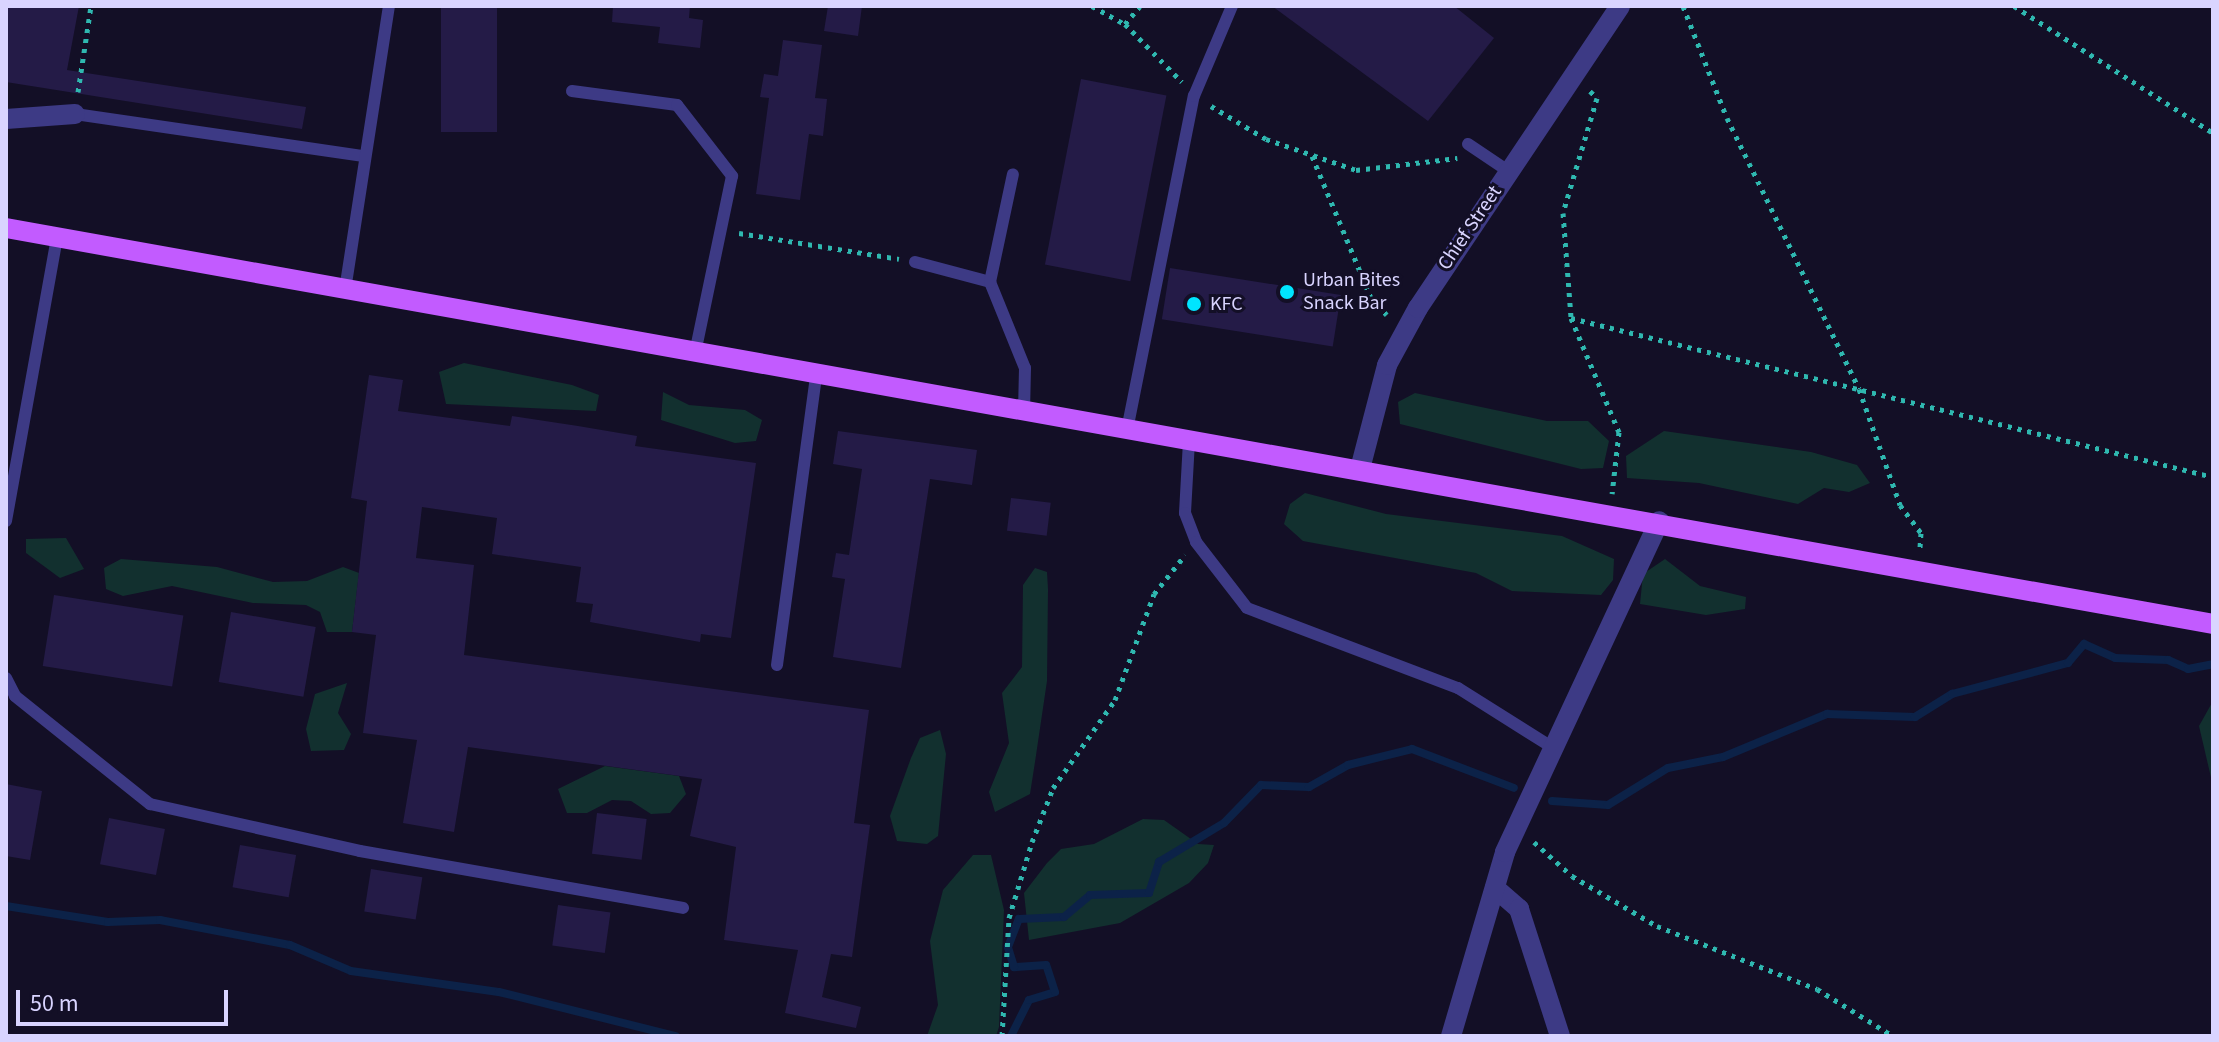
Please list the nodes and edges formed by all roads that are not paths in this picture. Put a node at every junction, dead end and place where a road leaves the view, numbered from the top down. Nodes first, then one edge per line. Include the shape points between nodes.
1 (389, 6) edge
2 (1232, 6) edge
3 (1620, 6) edge
4 (572, 91) dead end
5 (75, 114) joint
6 (6, 119) edge
7 (1468, 144) road end
8 (362, 156) junction
9 (1508, 171) junction
10 (1013, 174) dead end
11 (6, 228) edge
12 (57, 237) junction
13 (915, 262) road end
14 (990, 282) junction
15 (345, 290) junction
16 (695, 353) junction
17 (816, 375) junction
18 (1024, 411) junction
19 (1127, 430) junction
20 (1189, 441) junction
21 (1360, 469) junction
22 (6, 521) edge
23 (1659, 521) junction
24 (2213, 624) edge
25 (777, 665) dead end
26 (6, 678) edge
27 (1555, 749) junction
28 (1495, 888) junction
29 (683, 908) dead end
30 (1451, 1036) edge
31 (1560, 1036) edge

1 - 8 lane
2 - 19 lane via 1194,96
3 - 9 street, Chief Street
4 - 16 lane via 677,105 732,176 716,229
5 - 6 street
5 - 8 lane
7 - 9 lane
8 - 15 lane
9 - 21 street, Chief Street via 1387,365
10 - 14 lane
11 - 12 main road
12 - 15 main road
12 - 22 lane
13 - 14 lane
14 - 18 lane via 1025,368
15 - 16 main road
16 - 17 main road
17 - 18 main road
17 - 25 lane
18 - 19 main road
19 - 20 main road
20 - 21 main road
20 - 27 lane via 1185,513 1196,542 1247,608 1458,688
21 - 23 main road
23 - 24 main road
23 - 27 street
26 - 29 lane via 15,696 162,808
27 - 28 street via 1513,836
28 - 30 street
28 - 31 street via 1519,909

